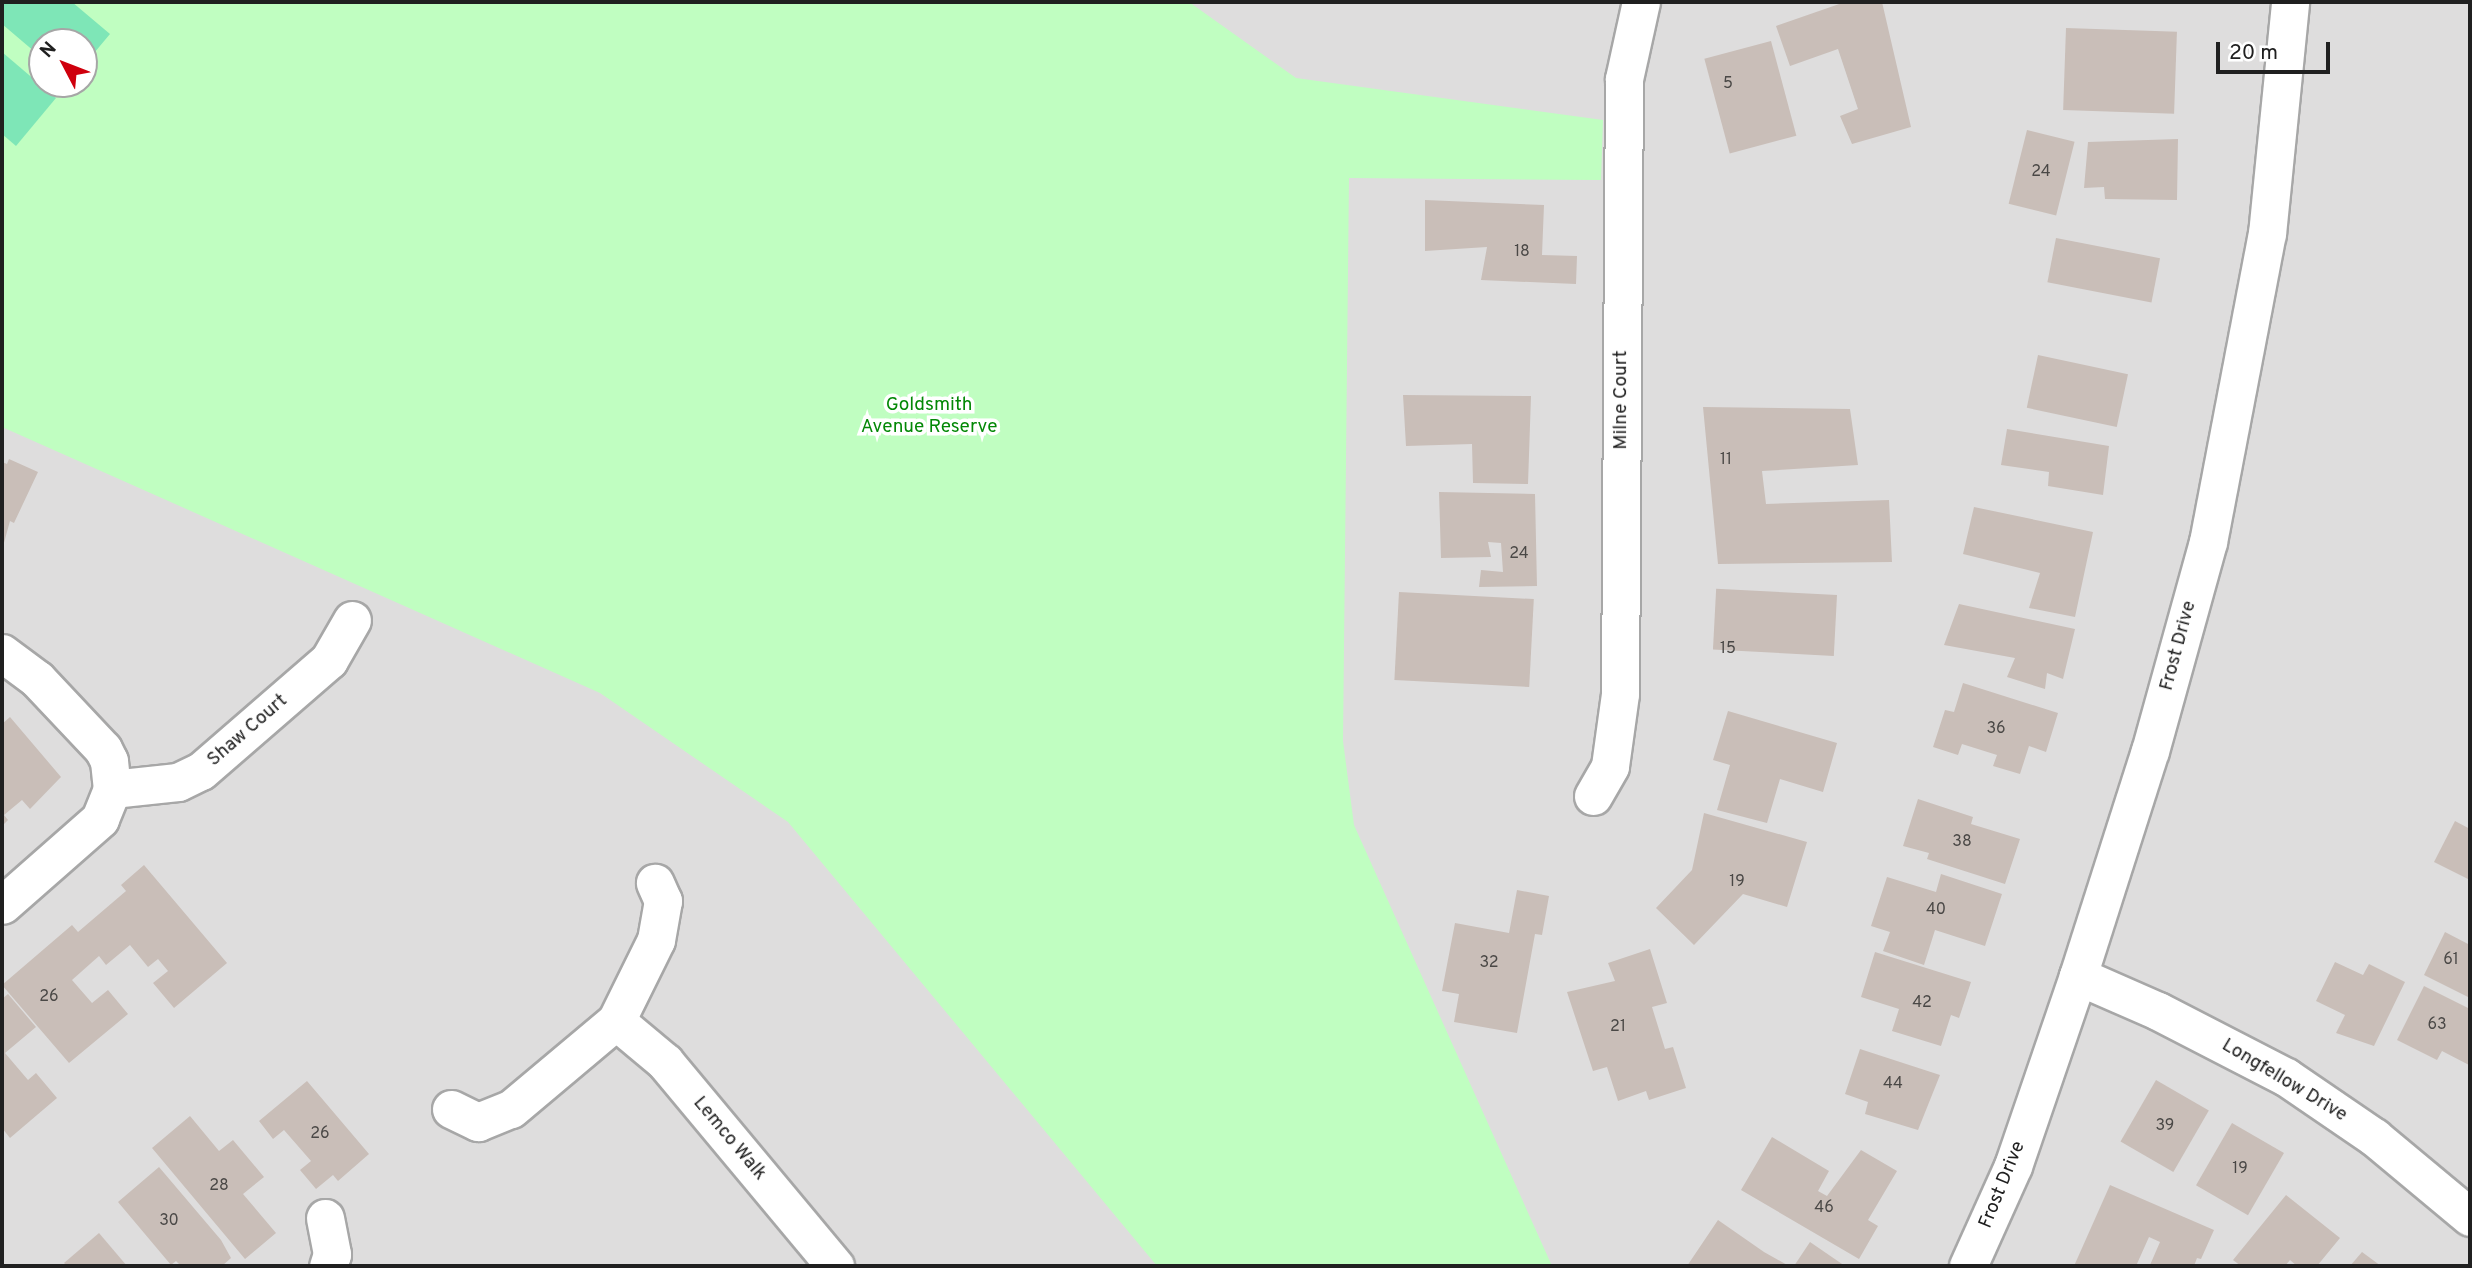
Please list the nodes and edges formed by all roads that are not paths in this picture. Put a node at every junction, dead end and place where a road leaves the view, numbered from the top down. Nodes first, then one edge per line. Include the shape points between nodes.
1 (1641, 2) edge
2 (2290, 2) edge
3 (352, 620) dead end
4 (2, 653) edge
5 (112, 789) junction
6 (1593, 796) dead end
7 (655, 883) dead end
8 (2, 905) edge
9 (2078, 976) junction
10 (616, 1021) junction
11 (452, 1109) dead end
12 (2468, 1211) edge
13 (325, 1218) dead end
14 (328, 1266) edge
15 (835, 1266) edge
16 (1968, 1266) edge

1 - 6 street, Milne Court via 1624,79 1620,694 1610,766
2 - 9 street, Frost Drive via 2267,234 2208,542 2150,751
3 - 5 street, Shaw Court via 329,660 201,772 178,782
4 - 5 street via 37,679 103,749
5 - 8 street via 100,819
7 - 10 street via 663,901 656,940
9 - 12 street, Longfellow Drive via 2286,1077 2374,1137
9 - 16 street, Frost Drive via 2013,1166
10 - 11 street via 511,1109 478,1122
10 - 15 street, Lemco Walk via 665,1062
13 - 14 street via 332,1254

